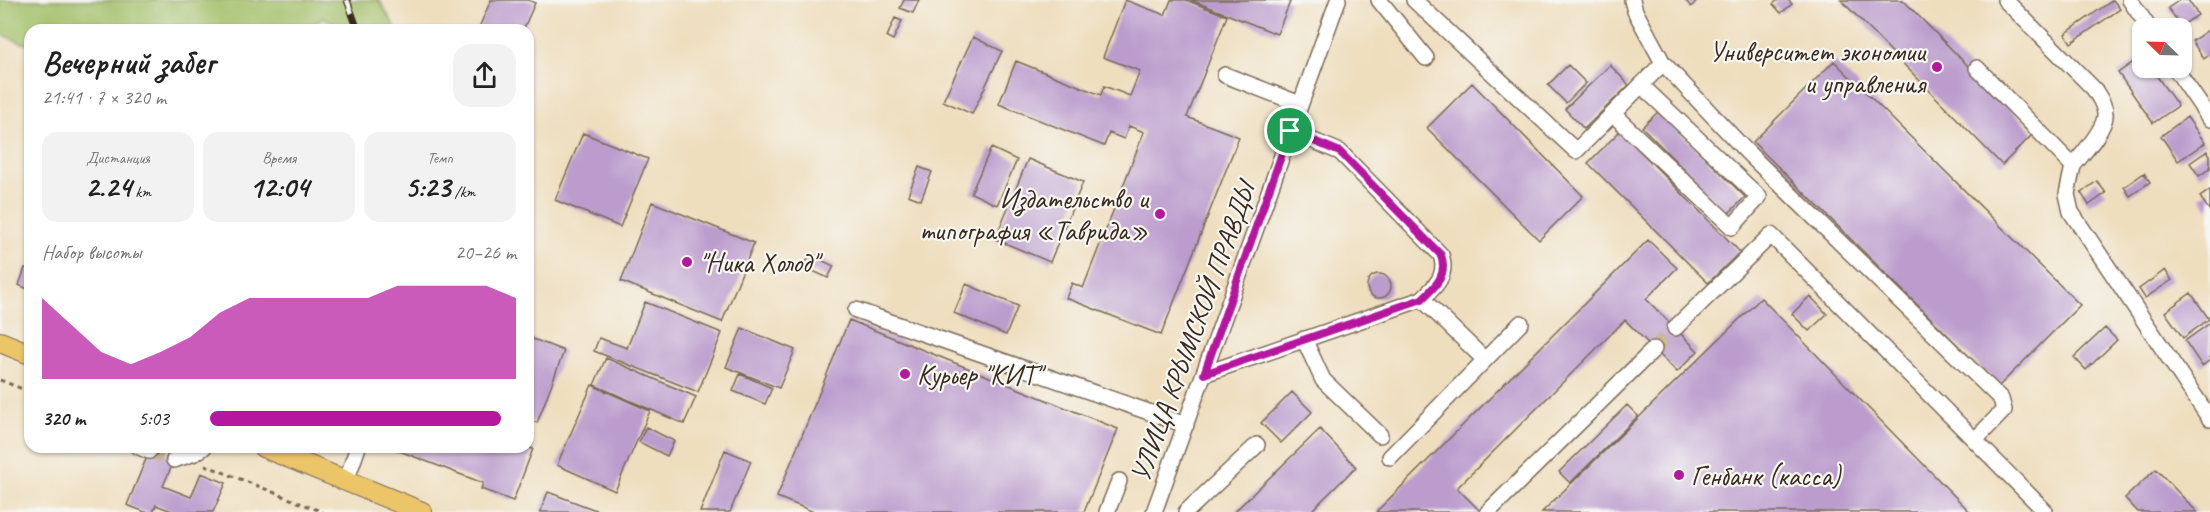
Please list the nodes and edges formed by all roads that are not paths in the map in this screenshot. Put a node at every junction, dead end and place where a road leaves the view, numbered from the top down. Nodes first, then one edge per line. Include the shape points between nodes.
1 (1379, 0) edge
2 (1414, 0) edge
3 (1632, 0) edge
4 (2130, 0) edge
5 (1334, 1) edge
6 (2007, 1) edge
7 (2142, 18) edge
8 (1426, 58) dead end
9 (1663, 63) junction
10 (1977, 68) dead end
11 (1226, 75) dead end
12 (2182, 78) edge
13 (1641, 86) junction
14 (1300, 104) junction
15 (1613, 114) junction
16 (2210, 119) edge
17 (1290, 131) junction
18 (2073, 166) junction
19 (1422, 299) junction
20 (856, 310) dead end
21 (1521, 323) dead end
22 (1675, 328) tunnel mouth
23 (1304, 339) junction
24 (0, 342) edge
25 (1654, 349) tunnel mouth
26 (24, 352) edge
27 (1485, 360) junction
28 (1204, 374) junction
29 (2210, 419) edge
30 (1186, 425) junction
31 (1380, 435) dead end
32 (1975, 440) junction
33 (1257, 445) dead end
34 (191, 453) edge
35 (280, 453) edge
36 (356, 453) edge
37 (180, 458) tunnel mouth
38 (1390, 458) dead end
39 (346, 481) junction
40 (1119, 481) dead end
41 (393, 506) edge
42 (422, 512) edge
43 (1107, 512) edge
44 (1154, 512) edge
45 (1186, 512) edge
46 (1488, 512) edge
47 (2044, 512) edge

1 - 8 street
2 - 15 street via 1576,151
3 - 9 street
4 - 7 street
5 - 14 street, УЛИЦА КРЫМСКОЙ ПРАВДЫ
6 - 18 street via 2094,89 2103,104 2106,118
9 - 13 street
9 - 32 street via 1747,152 2001,399 2004,410
10 - 18 street
11 - 14 street
12 - 16 street
13 - 15 street
13 - 15 street via 1759,197 1732,227
14 - 17 street, УЛИЦА КРЫМСКОЙ ПРАВДЫ
17 - 19 street via 1340,152 1441,255 1445,265 1442,274
17 - 28 street, УЛИЦА КРЫМСКОЙ ПРАВДЫ
18 - 29 street via 2067,194 2071,212
19 - 23 street
19 - 27 street
20 - 30 street
21 - 27 street
22 - 32 street via 1771,235
23 - 28 street
23 - 31 street via 1323,380
24 - 26 main road
25 - 46 street
27 - 38 street
28 - 30 street, УЛИЦА КРЫМСКОЙ ПРАВДЫ
30 - 44 street, УЛИЦА КРЫМСКОЙ ПРАВДЫ
32 - 47 street
33 - 45 street
34 - 37 street
35 - 39 main road
36 - 39 street
39 - 41 main road
40 - 43 street
41 - 42 main road

